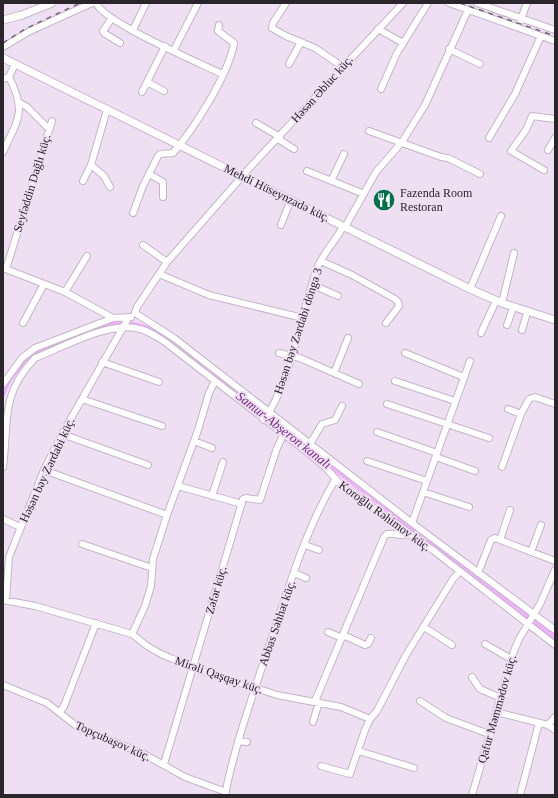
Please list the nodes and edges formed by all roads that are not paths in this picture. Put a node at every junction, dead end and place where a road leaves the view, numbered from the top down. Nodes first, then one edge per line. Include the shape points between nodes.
1 (52, 3) edge
2 (92, 3) edge
3 (96, 3) edge
4 (146, 3) edge
5 (198, 3) edge
6 (286, 3) edge
7 (403, 3) edge
8 (428, 3) edge
9 (449, 3) edge
10 (477, 3) edge
11 (527, 3) edge
12 (468, 10) junction
13 (112, 18) junction
14 (522, 18) junction
15 (4, 20) edge
16 (219, 25) dead end
17 (517, 27) junction
18 (378, 29) junction
19 (132, 30) junction
20 (555, 30) edge
21 (541, 36) junction
22 (555, 41) edge
23 (301, 42) junction
24 (120, 43) dead end
25 (403, 44) junction
26 (165, 46) junction
27 (3, 47) edge
28 (449, 49) junction
29 (174, 50) junction
30 (3, 58) edge
31 (3, 63) edge
32 (289, 64) dead end
33 (480, 64) dead end
34 (14, 66) junction
35 (343, 67) junction
36 (222, 74) junction
37 (6, 78) edge
38 (147, 82) junction
39 (381, 89) dead end
40 (164, 91) dead end
41 (142, 92) dead end
42 (20, 103) junction
43 (106, 113) junction
44 (555, 118) edge
45 (52, 121) dead end
46 (256, 122) dead end
47 (49, 129) junction
48 (369, 131) dead end
49 (279, 138) junction
50 (489, 138) dead end
51 (555, 138) edge
52 (402, 142) junction
53 (178, 146) junction
54 (294, 149) dead end
55 (548, 150) dead end
56 (3, 152) edge
57 (344, 154) dead end
58 (91, 165) junction
59 (544, 170) dead end
60 (307, 171) dead end
61 (149, 174) junction
62 (480, 174) dead end
63 (241, 178) junction
64 (83, 181) dead end
65 (331, 181) junction
66 (110, 187) dead end
67 (364, 194) junction
68 (163, 197) dead end
69 (288, 204) junction
70 (133, 214) dead end
71 (501, 216) dead end
72 (281, 225) dead end
73 (343, 229) junction
74 (143, 245) dead end
75 (514, 253) dead end
76 (87, 256) dead end
77 (321, 261) junction
78 (167, 262) junction
79 (4, 268) edge
80 (159, 274) junction
81 (44, 284) junction
82 (313, 285) junction
83 (470, 289) junction
84 (65, 292) junction
85 (338, 296) dead end
86 (502, 303) junction
87 (494, 305) junction
88 (512, 311) junction
89 (135, 313) junction
90 (526, 316) junction
91 (129, 317) junction
92 (113, 318) junction
93 (303, 318) junction
94 (555, 320) edge
95 (22, 323) dead end
96 (386, 323) dead end
97 (555, 324) edge
98 (507, 325) dead end
99 (124, 327) junction
100 (522, 330) dead end
101 (482, 334) dead end
102 (348, 338) dead end
103 (279, 353) dead end
104 (405, 353) dead end
105 (291, 355) junction
106 (470, 361) dead end
107 (102, 362) junction
108 (334, 373) junction
109 (461, 376) dead end
110 (395, 381) dead end
111 (159, 382) dead end
112 (215, 382) junction
113 (3, 384) edge
114 (359, 384) dead end
115 (82, 399) junction
116 (456, 401) junction
117 (387, 404) dead end
118 (555, 404) edge
119 (342, 406) dead end
120 (508, 408) dead end
121 (270, 412) junction
122 (521, 414) junction
123 (264, 420) junction
124 (448, 424) junction
125 (162, 426) dead end
126 (377, 432) dead end
127 (62, 434) junction
128 (283, 435) junction
129 (489, 438) dead end
130 (194, 441) junction
131 (310, 444) junction
132 (212, 448) dead end
133 (436, 455) junction
134 (367, 461) dead end
135 (223, 462) dead end
136 (148, 465) dead end
137 (3, 467) edge
138 (502, 467) dead end
139 (44, 470) junction
140 (475, 471) dead end
141 (335, 480) junction
142 (427, 482) junction
143 (178, 486) junction
144 (424, 492) junction
145 (212, 496) junction
146 (242, 504) junction
147 (469, 508) dead end
148 (510, 510) dead end
149 (167, 515) junction
150 (3, 519) edge
151 (412, 523) junction
152 (541, 525) dead end
153 (20, 527) junction
154 (410, 534) junction
155 (500, 540) junction
156 (82, 544) dead end
157 (305, 545) junction
158 (319, 550) dead end
159 (531, 552) junction
160 (555, 561) edge
161 (152, 568) junction
162 (555, 570) edge
163 (459, 572) junction
164 (294, 573) junction
165 (478, 573) junction
166 (306, 578) dead end
167 (4, 600) edge
168 (534, 615) junction
169 (96, 623) junction
170 (528, 625) junction
171 (424, 627) junction
172 (555, 630) edge
173 (328, 632) dead end
174 (132, 634) junction
175 (342, 636) junction
176 (371, 638) dead end
177 (485, 644) dead end
178 (452, 645) dead end
179 (555, 645) edge
180 (511, 659) junction
181 (194, 668) junction
182 (472, 677) dead end
183 (3, 685) edge
184 (255, 688) junction
185 (501, 698) junction
186 (420, 701) dead end
187 (317, 702) junction
188 (60, 712) junction
189 (496, 712) junction
190 (555, 717) edge
191 (370, 719) junction
192 (313, 722) dead end
193 (539, 723) junction
194 (548, 725) junction
195 (555, 730) edge
196 (490, 734) junction
197 (238, 741) junction
198 (247, 742) dead end
199 (359, 751) junction
200 (164, 764) junction
201 (321, 766) dead end
202 (414, 768) dead end
203 (225, 794) edge
204 (472, 795) edge
205 (520, 795) edge

1 - 15 main road
2 - 27 street via 30,31
3 - 13 street
4 - 19 street
5 - 29 street
6 - 23 street via 272,23 272,28
7 - 18 street, Həsən Əbluc küç.
8 - 25 street
9 - 12 street
10 - 14 street
11 - 14 street
12 - 17 street
12 - 28 street, Həsən bəy Zərdabi döngə 3
13 - 19 street
13 - 24 street via 104,33
14 - 17 street
14 - 20 street
16 - 36 street via 218,31 234,43
17 - 21 street
18 - 25 street
18 - 35 street, Həsən Əbluc küç.
19 - 26 street
21 - 22 street
21 - 50 street via 515,94
23 - 32 street
23 - 35 street via 324,53
25 - 39 street
26 - 29 street
26 - 38 street
28 - 33 street
28 - 52 street, Həsən bəy Zərdabi döngə 3 via 425,105
29 - 36 street
30 - 34 main road, Mehdi Hüseynzadə küç.
31 - 34 main road, Mehdi Hüseynzadə küç.
34 - 37 street
34 - 43 main road, Mehdi Hüseynzadə küç.
34 - 53 main road, Mehdi Hüseynzadə küç.
35 - 49 street, Həsən Əbluc küç.
36 - 53 street via 192,130
37 - 42 street
38 - 40 street
38 - 41 street
42 - 47 street
42 - 56 street via 18,116
43 - 53 main road, Mehdi Hüseynzadə küç.
43 - 58 street
44 - 59 street via 532,116 526,130 511,151
45 - 47 street, Seyfəddin Dağlı küç.
46 - 49 street
47 - 79 street, Seyfəddin Dağlı küç. via 27,204
48 - 52 street
49 - 54 street
49 - 63 street, Həsən Əbluc küç.
51 - 55 street
52 - 62 street via 448,158
52 - 67 street, Həsən bəy Zərdabi döngə 3 via 376,172
53 - 61 street via 171,153 160,154
53 - 63 main road, Mehdi Hüseynzadə küç.
57 - 65 street
58 - 64 street
58 - 66 street via 104,176
60 - 65 street
61 - 68 street via 163,182
61 - 70 street
63 - 69 main road, Mehdi Hüseynzadə küç.
63 - 73 main road, Mehdi Hüseynzadə küç.
63 - 78 street, Həsən Əbluc küç.
65 - 67 street
67 - 73 street, Həsən bəy Zərdabi döngə 3
69 - 72 street
69 - 73 main road, Mehdi Hüseynzadə küç.
71 - 83 street
73 - 77 street, Həsən bəy Zərdabi döngə 3
73 - 83 main road, Mehdi Hüseynzadə küç.
73 - 87 main road, Mehdi Hüseynzadə küç.
74 - 78 street
75 - 86 street
76 - 84 street
77 - 82 street, Həsən bəy Zərdabi döngə 3
77 - 96 street via 395,299 399,306
78 - 80 street, Həsən Əbluc küç.
79 - 81 street, Seyfəddin Dağlı küç.
80 - 89 street, Həsən Əbluc küç.
80 - 93 street via 209,294
81 - 84 street, Seyfəddin Dağlı küç.
81 - 95 street
82 - 85 street
82 - 93 street, Həsən bəy Zərdabi döngə 3
83 - 86 main road, Mehdi Hüseynzadə küç.
84 - 92 street, Seyfəddin Dağlı küç.
86 - 94 main road, Mehdi Hüseynzadə küç.
87 - 88 main road, Mehdi Hüseynzadə küç.
87 - 101 street
88 - 90 main road, Mehdi Hüseynzadə küç.
88 - 98 street
89 - 91 street
89 - 121 street, Koroğlu Rəhimov küç. via 174,338
90 - 97 main road, Mehdi Hüseynzadə küç.
90 - 100 street
91 - 92 street
91 - 99 street, Həsən bəy Zərdabi küç.
92 - 113 street via 30,352 22,358
93 - 105 street, Həsən bəy Zərdabi döngə 3
99 - 107 street, Həsən bəy Zərdabi küç.
99 - 112 street, Koroğlu Rəhimov küç. via 141,329 159,338
99 - 137 street, Koroğlu Rəhimov küç. via 104,330 35,358 21,371 7,397
102 - 108 street
103 - 105 street
104 - 109 street
105 - 108 street
105 - 121 street, Həsən bəy Zərdabi döngə 3
106 - 116 street
107 - 111 street
107 - 115 street, Həsən bəy Zərdabi küç.
108 - 114 street
110 - 116 street
112 - 123 street, Koroğlu Rəhimov küç.
112 - 130 street
115 - 125 street
115 - 127 street, Həsən bəy Zərdabi küç.
116 - 124 street
117 - 124 street
118 - 122 street via 532,397
119 - 131 street via 335,420 322,424
120 - 122 street
121 - 123 street, Həsən bəy Zərdabi döngə 3
121 - 131 street, Koroğlu Rəhimov küç.
122 - 138 street
123 - 128 street, Koroğlu Rəhimov küç.
124 - 129 street
124 - 133 street
126 - 133 street
127 - 136 street
127 - 139 street, Həsən bəy Zərdabi küç.
128 - 141 street, Koroğlu Rəhimov küç. via 327,469
128 - 146 street via 260,500 246,498
130 - 132 street
130 - 143 street
131 - 151 street, Koroğlu Rəhimov küç.
133 - 140 street
133 - 142 street
134 - 142 street
135 - 145 street
139 - 149 street
139 - 153 street, Həsən bəy Zərdabi küç.
141 - 154 street, Koroğlu Rəhimov küç.
141 - 157 street, Abbas Səhhət küç.
142 - 144 street
143 - 145 street
143 - 149 street
144 - 147 street
144 - 151 street
145 - 146 street
146 - 181 street, Zəfər küç.
148 - 155 street
149 - 161 street
150 - 153 street
151 - 165 street, Koroğlu Rəhimov küç.
152 - 159 street
153 - 167 street, Həsən bəy Zərdabi küç. via 7,566
154 - 163 street, Koroğlu Rəhimov küç.
154 - 175 street via 402,536 391,533 384,537
155 - 159 street
155 - 165 street via 491,540
156 - 161 street
157 - 158 street
157 - 164 street, Abbas Səhhət küç.
159 - 160 street
161 - 174 street via 151,586 145,606
162 - 168 street
163 - 170 street, Koroğlu Rəhimov küç.
163 - 171 street
164 - 166 street
164 - 184 street, Abbas Səhhət küç.
165 - 168 street, Koroğlu Rəhimov küç.
167 - 169 street, Mirəli Qaşqay küç.
168 - 170 street, Qafur Məmmədov küç.
168 - 172 street, Koroğlu Rəhimov küç.
169 - 174 street, Mirəli Qaşqay küç.
169 - 188 street
170 - 179 street, Koroğlu Rəhimov küç.
170 - 180 street, Qafur Məmmədov küç.
171 - 178 street
171 - 191 street
173 - 175 street
174 - 181 street, Mirəli Qaşqay küç. via 161,654
175 - 176 street via 365,645
175 - 187 street
177 - 180 street
180 - 185 street, Qafur Məmmədov küç.
181 - 184 street, Mirəli Qaşqay küç.
181 - 200 street, Zəfər küç.
182 - 185 street via 480,689
183 - 188 street, Topçubaşov küç.
184 - 187 street, Mirəli Qaşqay küç.
184 - 197 street, Abbas Səhhət küç.
185 - 189 street, Qafur Məmmədov küç.
186 - 196 street via 446,718
187 - 191 street, Mirəli Qaşqay küç. via 340,707
187 - 192 street
188 - 200 street, Topçubaşov küç. via 79,728
189 - 193 street
189 - 196 street, Qafur Məmmədov küç.
190 - 194 street
191 - 199 street
193 - 194 street
193 - 205 street
194 - 195 street
196 - 204 street, Qafur Məmmədov küç.
197 - 198 street
197 - 203 street, Abbas Səhhət küç.
199 - 201 street via 350,774
199 - 202 street
200 - 203 street, Topçubaşov küç. via 185,777

